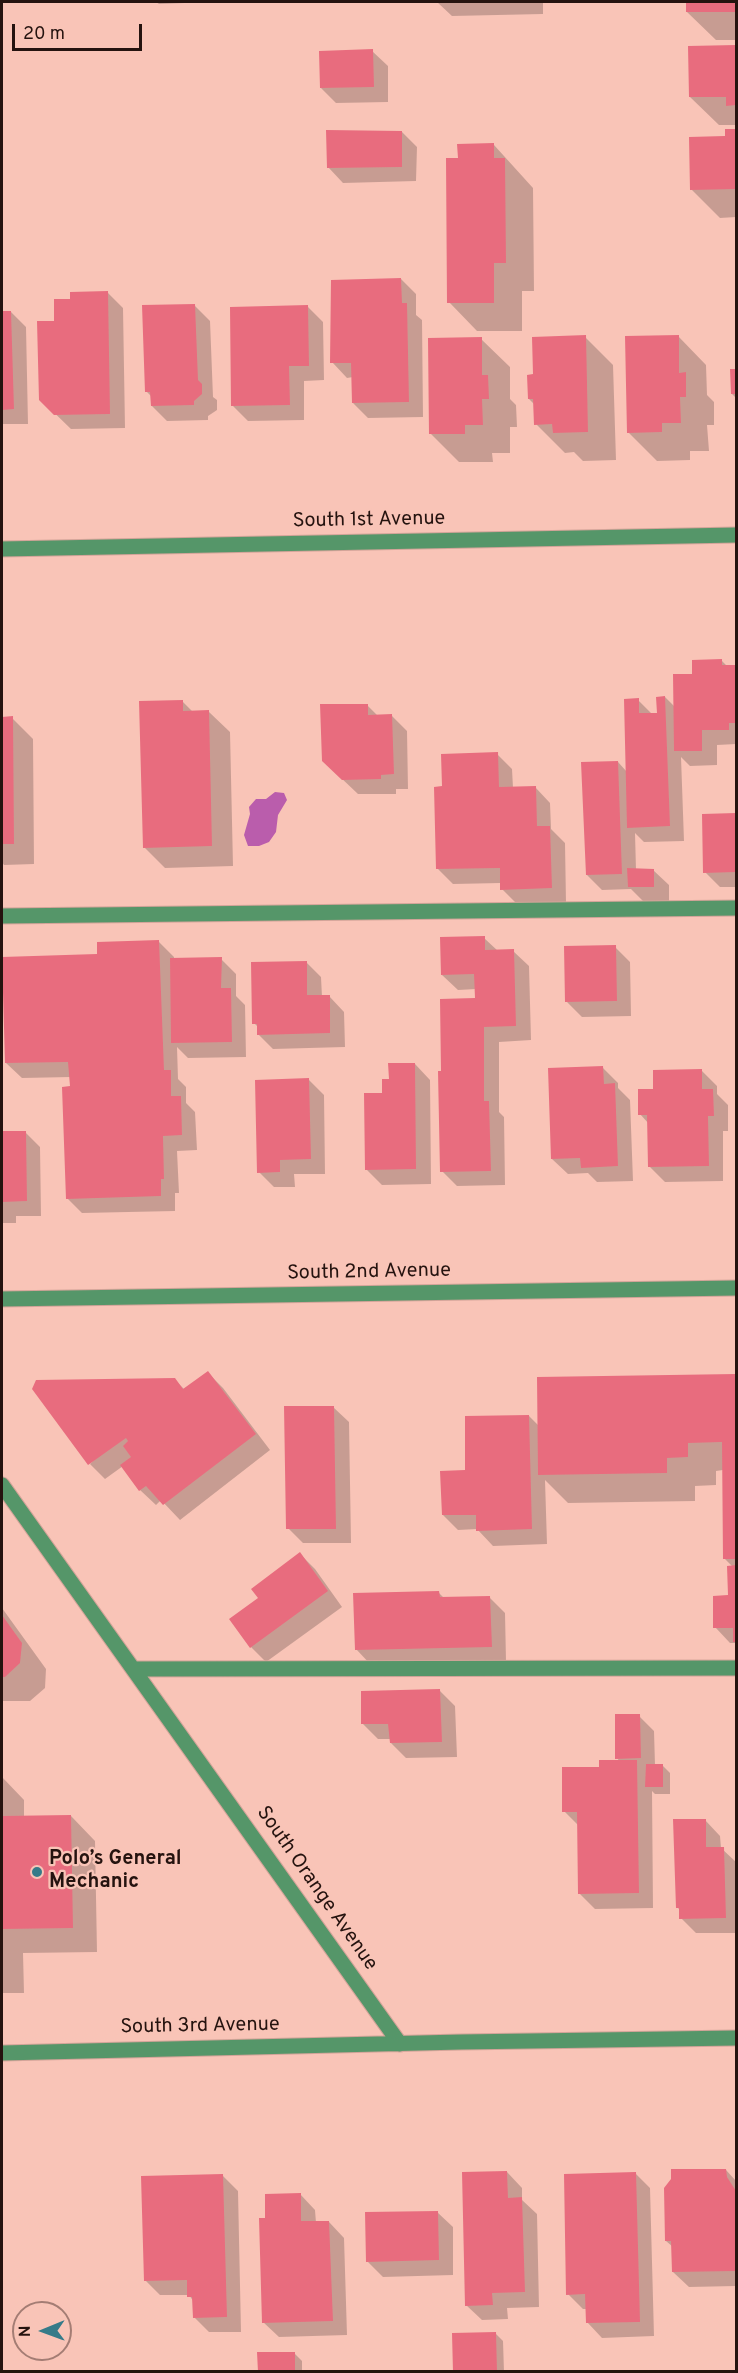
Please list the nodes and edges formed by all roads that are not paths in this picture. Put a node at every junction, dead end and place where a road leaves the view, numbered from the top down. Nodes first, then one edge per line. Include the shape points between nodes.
1 (736, 535) edge
2 (2, 549) edge
3 (736, 909) edge
4 (2, 916) edge
5 (736, 1288) edge
6 (2, 1299) edge
7 (2, 1485) edge
8 (736, 1668) edge
9 (134, 1669) junction
10 (736, 2038) edge
11 (400, 2044) junction
12 (2, 2053) edge

1 - 2 street, South 1st Avenue
3 - 4 street
5 - 6 street, South 2nd Avenue
7 - 9 street, South Orange Avenue
8 - 9 street
9 - 11 street, South Orange Avenue
10 - 11 street
11 - 12 street, South 3rd Avenue

